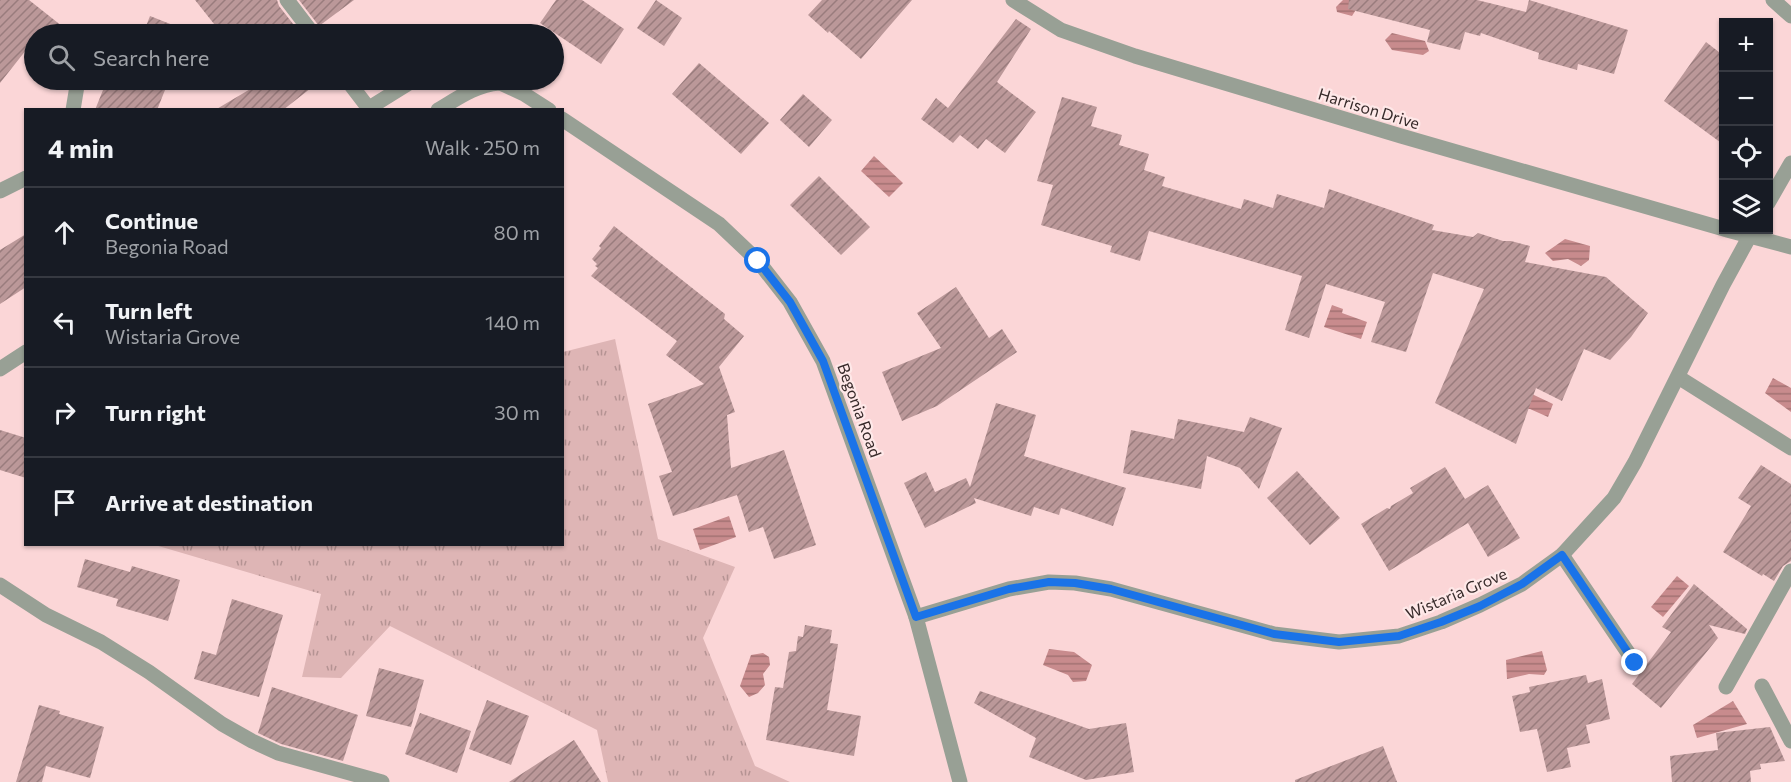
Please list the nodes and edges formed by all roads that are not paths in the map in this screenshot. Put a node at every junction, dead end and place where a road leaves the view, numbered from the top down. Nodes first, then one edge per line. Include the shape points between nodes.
1 (287, 0) edge
2 (1013, 0) edge
3 (1773, 0) edge
4 (1791, 16) edge
5 (305, 24) edge
6 (76, 90) edge
7 (355, 90) edge
8 (398, 90) edge
9 (473, 90) edge
10 (516, 90) edge
11 (73, 108) edge
12 (368, 108) edge
13 (371, 108) edge
14 (441, 108) edge
15 (546, 108) edge
16 (564, 120) edge
17 (1791, 163) edge
18 (24, 179) edge
19 (0, 191) edge
20 (1773, 194) edge
21 (1719, 227) edge
22 (1750, 234) edge
23 (1754, 234) edge
24 (1791, 247) edge
25 (24, 353) edge
26 (0, 369) edge
27 (1678, 377) junction
28 (1791, 448) edge
29 (1562, 555) junction
30 (1791, 571) edge
31 (0, 585) edge
32 (916, 617) junction
33 (1635, 663) dead end
34 (1762, 686) dead end
35 (1726, 687) dead end
36 (1791, 741) edge
37 (382, 782) edge
38 (960, 782) edge

1 - 5 street
2 - 21 street, Harrison Drive via 1061,30 1135,56
3 - 4 street
6 - 11 street
7 - 12 street
8 - 13 street
9 - 14 street
10 - 15 street
16 - 32 street, Begonia Road via 719,224 758,261 790,302 823,361
17 - 20 street
18 - 19 street
22 - 27 street, Wistaria Grove
23 - 24 street, Harrison Drive
25 - 26 street
27 - 28 street
27 - 29 street, Wistaria Grove via 1614,498
29 - 32 street, Wistaria Grove via 1522,584 1441,622 1399,636 1339,642 1274,634 1111,589 1075,583 1049,582 1009,589
29 - 33 street
30 - 35 street
31 - 37 street via 46,615 101,642 252,741 278,753
32 - 38 street, Begonia Road
34 - 36 street

